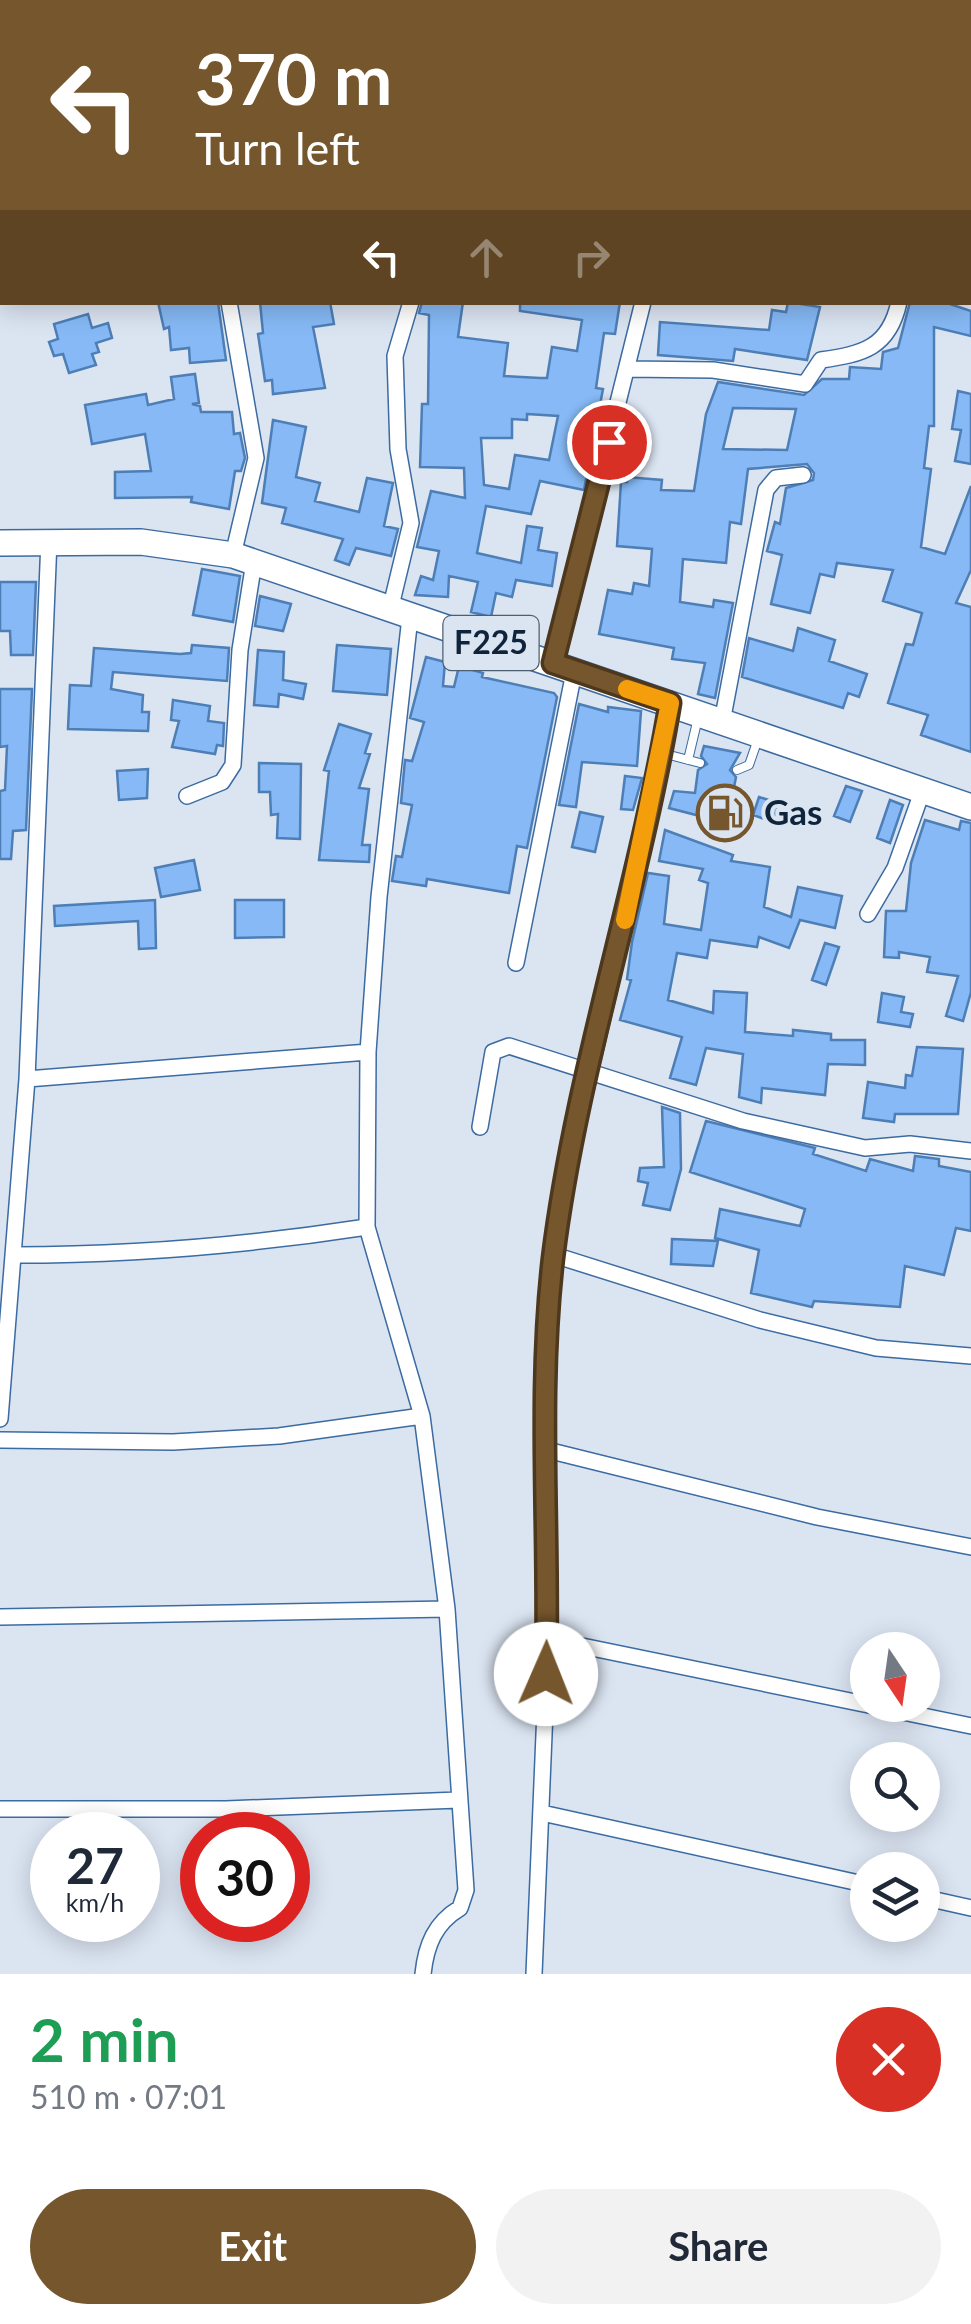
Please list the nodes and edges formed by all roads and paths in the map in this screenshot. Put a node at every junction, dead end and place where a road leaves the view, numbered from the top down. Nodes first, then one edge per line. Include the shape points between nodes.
1 (230, 305) edge
2 (409, 305) edge
3 (642, 305) edge
4 (898, 305) edge
5 (627, 369) junction
6 (803, 475) dead end
7 (49, 540) junction
8 (0, 543) edge
9 (244, 558) junction
10 (400, 614) junction
11 (564, 667) junction
12 (670, 703) junction
13 (711, 718) junction
14 (759, 735) junction
15 (662, 752) junction
16 (688, 760) junction
17 (700, 764) dead end
18 (737, 770) dead end
19 (922, 792) junction
20 (187, 796) dead end
21 (971, 807) edge
22 (868, 914) dead end
23 (516, 963) dead end
24 (368, 1052) junction
25 (590, 1070) junction
26 (27, 1079) junction
27 (480, 1127) dead end
28 (971, 1151) edge
29 (367, 1227) junction
30 (554, 1254) junction
31 (16, 1255) junction
32 (971, 1356) edge
33 (422, 1416) junction
34 (0, 1419) edge
35 (0, 1440) edge
36 (547, 1450) junction
37 (971, 1547) edge
38 (447, 1610) junction
39 (0, 1617) edge
40 (548, 1639) junction
41 (971, 1726) edge
42 (458, 1800) junction
43 (0, 1808) edge
44 (542, 1813) junction
45 (850, 1881) edge
46 (940, 1901) edge
47 (971, 1908) edge
48 (423, 1974) edge
49 (534, 1974) edge

1 - 9 street via 256,458
2 - 10 street via 395,356 398,449 411,523
3 - 5 street
4 - 5 street via 894,324 874,346 822,360 802,385 714,370
5 - 11 street
6 - 13 street via 776,478 766,490
7 - 8 main road, F225
7 - 9 main road, F225 via 141,542
7 - 26 street
9 - 10 main road, F225
9 - 20 street via 233,764 222,782
10 - 11 main road, F225
10 - 24 street
11 - 12 main road, F225
11 - 23 street
12 - 13 main road, F225
12 - 15 street
13 - 14 main road, F225
13 - 16 lane
14 - 18 lane via 749,766
14 - 19 main road, F225
15 - 16 lane
15 - 25 street
16 - 17 lane
19 - 21 main road, F225
19 - 22 street via 895,868
24 - 26 street
24 - 29 street
25 - 27 street via 500,1047
25 - 28 street via 743,1121 865,1148 910,1144
25 - 30 street
26 - 31 street
29 - 31 street via 128,1255
29 - 33 street
30 - 32 street via 779,1325 876,1348
30 - 36 street via 544,1346
31 - 34 street
33 - 35 street via 261,1438
33 - 38 street
36 - 37 street via 817,1517
36 - 40 street
38 - 39 street
38 - 42 street
40 - 41 street
40 - 44 street
42 - 43 street
42 - 48 street via 466,1890 460,1908 435,1932
44 - 45 street
44 - 49 street
46 - 47 street

